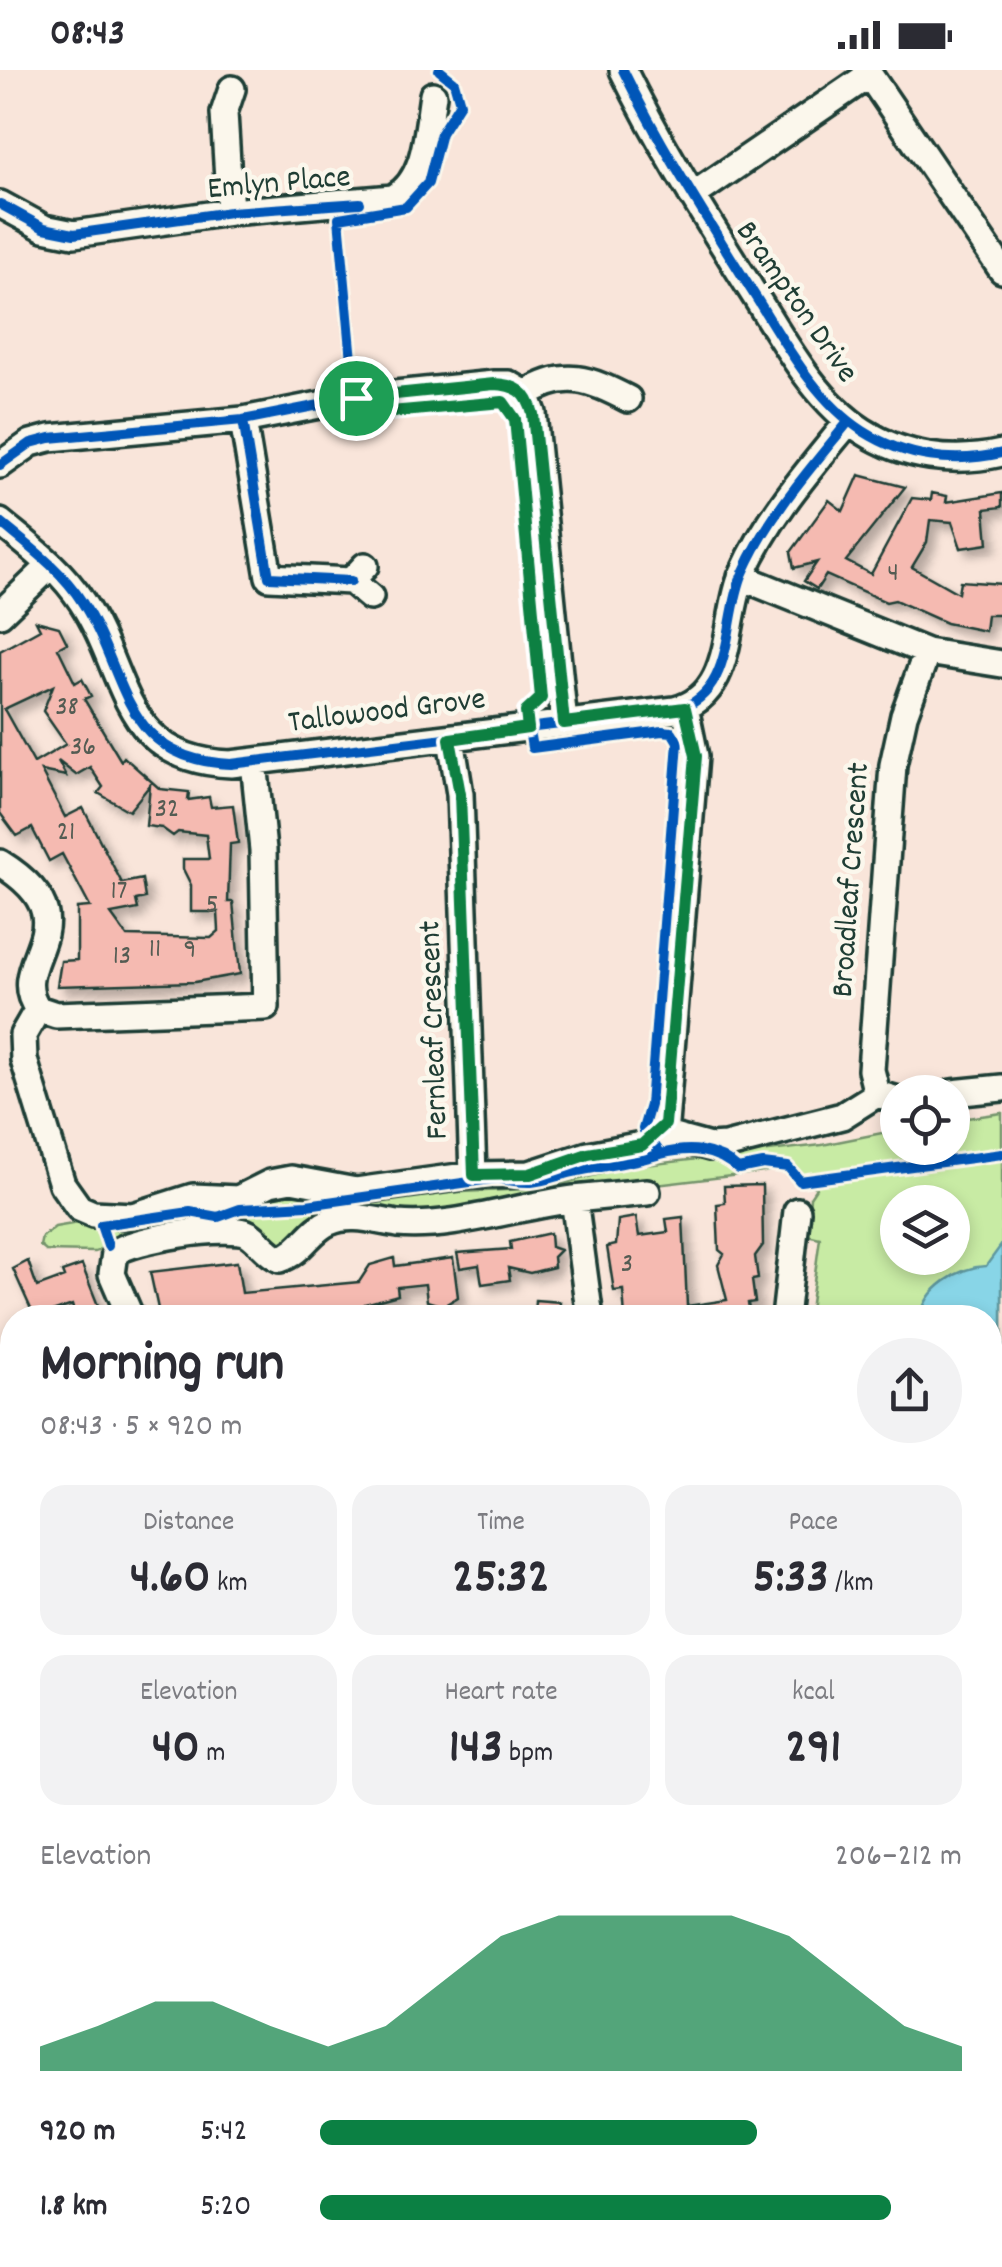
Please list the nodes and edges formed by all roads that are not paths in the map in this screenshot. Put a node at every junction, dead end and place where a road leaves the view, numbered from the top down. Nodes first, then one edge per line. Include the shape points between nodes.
1 (623, 70) edge
2 (867, 72) edge
3 (232, 89) dead end
4 (433, 95) dead end
5 (692, 196) junction
6 (0, 204) edge
7 (230, 212) junction
8 (1002, 270) edge
9 (526, 394) junction
10 (628, 400) dead end
11 (243, 420) junction
12 (849, 421) junction
13 (1002, 454) edge
14 (0, 465) edge
15 (0, 522) edge
16 (52, 565) junction
17 (740, 578) junction
18 (362, 582) dead end
19 (0, 614) edge
20 (928, 652) junction
21 (1002, 664) edge
22 (685, 708) junction
23 (564, 723) junction
24 (450, 739) junction
25 (254, 762) junction
26 (0, 864) edge
27 (38, 1009) junction
28 (880, 1084) edge
29 (1002, 1088) edge
30 (970, 1091) edge
31 (880, 1100) edge
32 (660, 1134) junction
33 (474, 1175) junction
34 (647, 1192) dead end
35 (574, 1199) junction
36 (797, 1211) dead end
37 (126, 1305) edge
38 (588, 1305) edge
39 (786, 1305) edge

1 - 5 street, Brampton Drive
2 - 5 street
2 - 8 street
3 - 7 street via 224,113
4 - 7 street, Emlyn Place via 421,163 409,190 362,203
5 - 12 street, Brampton Drive via 779,333
6 - 7 street, Emlyn Place via 44,228 74,234
9 - 10 street via 569,376
9 - 11 street via 494,384 356,398
9 - 23 street
11 - 14 street via 50,438
11 - 18 street via 269,577
12 - 13 street, Brampton Drive via 930,458
12 - 17 street via 790,494
15 - 16 street, Tallowood Grove
16 - 19 street
16 - 25 street, Tallowood Grove via 85,606 150,735 206,763
17 - 20 street
17 - 22 street via 720,668 706,692
20 - 21 street
20 - 28 street, Broadleaf Crescent via 894,765 872,1070
22 - 23 street, Tallowood Grove
22 - 32 street via 694,775 669,1112
23 - 24 street, Tallowood Grove
24 - 25 street, Tallowood Grove
24 - 33 street, Fernleaf Crescent via 460,794
25 - 27 street via 266,1007 56,1015
26 - 27 street via 33,885 45,909 30,991
27 - 33 street via 23,1035 24,1060 62,1184 78,1208 93,1214 134,1216 193,1197 238,1199 291,1180 356,1190
29 - 30 street
31 - 32 street via 725,1146
32 - 33 street, Fernleaf Crescent via 642,1145 588,1154 544,1171
34 - 35 street
35 - 37 street via 447,1224 328,1222 280,1259 248,1234 224,1230 131,1244 115,1253 111,1268
35 - 38 street
36 - 39 street

